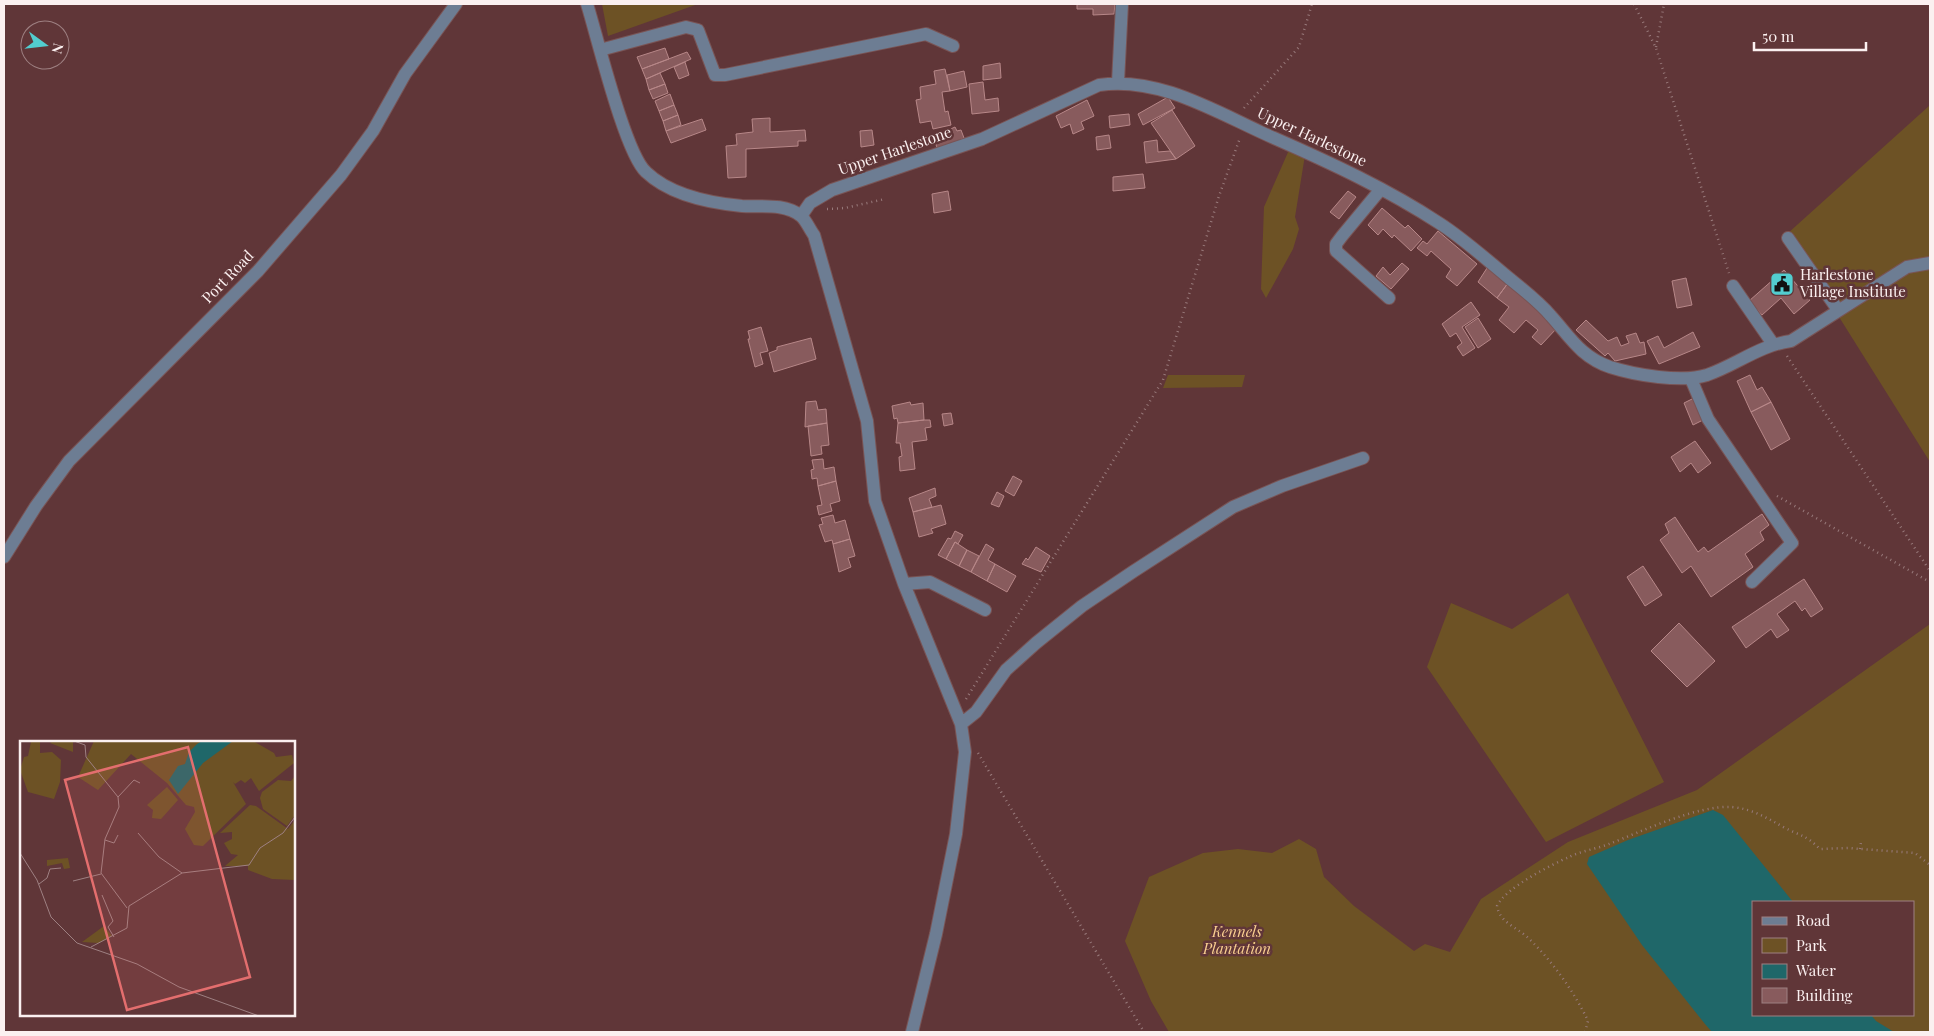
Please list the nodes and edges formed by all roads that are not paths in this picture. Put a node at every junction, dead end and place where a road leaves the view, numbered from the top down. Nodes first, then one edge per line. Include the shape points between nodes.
1 (456, 4) edge
2 (587, 4) edge
3 (1122, 4) edge
4 (953, 46) dead end
5 (600, 50) junction
6 (1118, 82) junction
7 (1381, 189) junction
8 (805, 211) junction
9 (1788, 238) dead end
10 (1930, 263) edge
11 (1733, 286) road end
12 (1389, 298) dead end
13 (1838, 310) junction
14 (1773, 344) junction
15 (1691, 379) junction
16 (1363, 458) dead end
17 (4, 557) edge
18 (1752, 582) dead end
19 (904, 584) junction
20 (985, 610) dead end
21 (959, 719) junction
22 (912, 1032) edge

1 - 17 street, Port Road via 433,32 373,131 341,175 258,271 69,461
2 - 5 street
3 - 6 street
4 - 5 street via 926,34 725,75 715,75 698,30 686,27
5 - 8 street via 631,149 645,172 672,189 703,200
6 - 7 street, Upper Harlestone via 1173,94 1235,118
6 - 8 street, Upper Harlestone via 1099,85 964,145 832,190
7 - 12 street via 1336,244 1336,251
7 - 15 street, Upper Harlestone via 1439,223 1472,248 1553,317 1583,353 1609,367 1646,375
8 - 19 street via 867,421 875,501
9 - 13 street
10 - 13 street, Upper Harlestone via 1907,267
11 - 14 street
13 - 14 street, Upper Harlestone via 1791,341
14 - 15 street, Upper Harlestone
15 - 18 street via 1708,419 1792,543
16 - 21 street via 1233,507 1126,576 1082,606 1012,664 976,712
19 - 20 street via 930,582
19 - 21 street
21 - 22 street via 965,752 956,834

